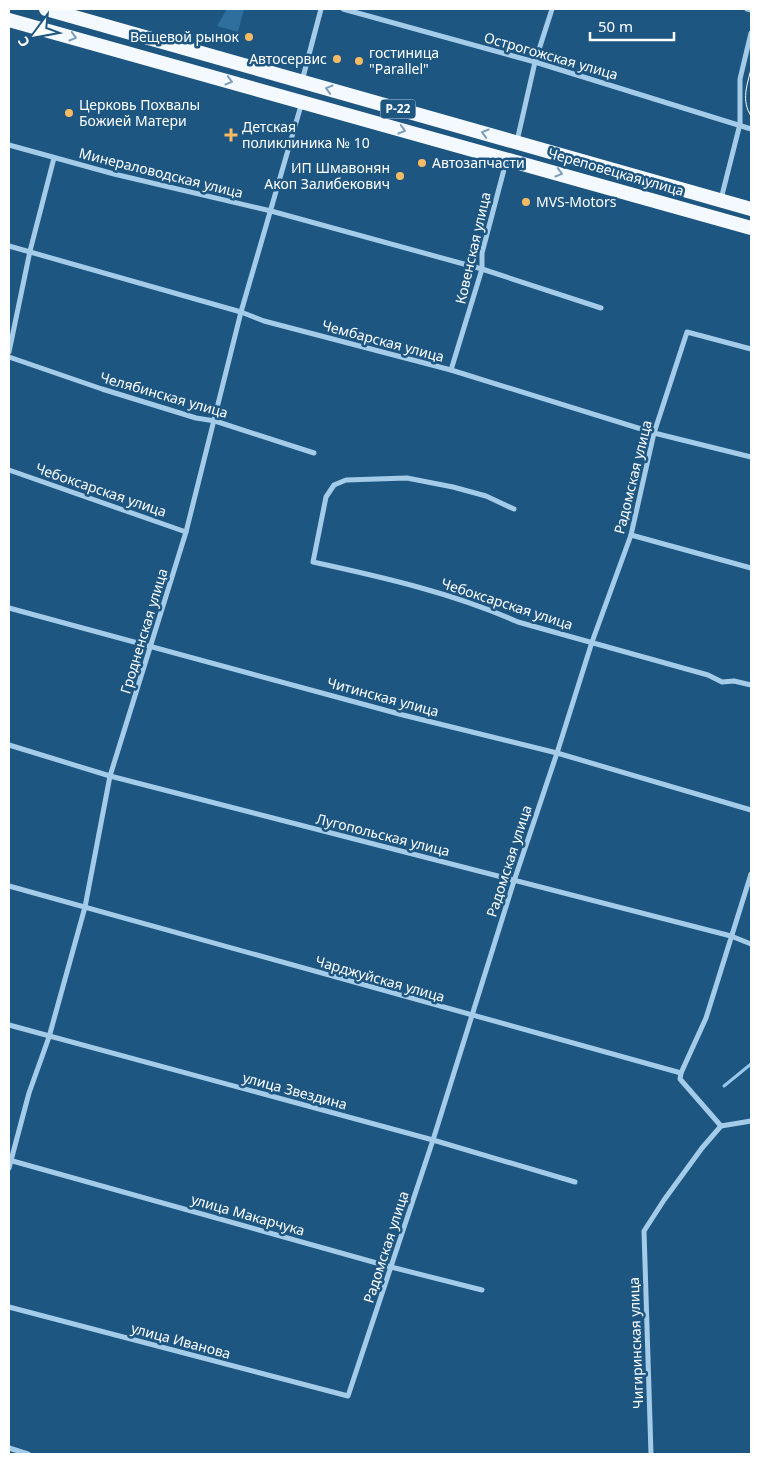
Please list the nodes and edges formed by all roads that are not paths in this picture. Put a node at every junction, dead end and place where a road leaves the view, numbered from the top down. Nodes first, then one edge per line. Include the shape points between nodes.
1 (46, 9) edge
2 (321, 9) edge
3 (343, 9) edge
4 (552, 9) edge
5 (747, 9) edge
6 (751, 10) edge
7 (9, 20) edge
8 (751, 33) edge
9 (535, 62) junction
10 (302, 82) junction
11 (302, 102) junction
12 (740, 124) junction
13 (751, 129) edge
14 (517, 142) junction
15 (9, 145) edge
16 (54, 158) junction
17 (506, 159) junction
18 (721, 200) junction
19 (751, 208) edge
20 (271, 211) junction
21 (751, 228) edge
22 (9, 246) edge
23 (30, 252) junction
24 (482, 269) junction
25 (601, 308) dead end
26 (241, 312) junction
27 (751, 349) edge
28 (9, 352) edge
29 (9, 356) edge
30 (452, 370) junction
31 (215, 421) junction
32 (654, 433) junction
33 (314, 453) dead end
34 (751, 457) edge
35 (9, 470) edge
36 (514, 509) dead end
37 (186, 532) junction
38 (631, 534) junction
39 (751, 568) edge
40 (9, 608) edge
41 (592, 642) junction
42 (151, 648) junction
43 (751, 685) edge
44 (9, 745) edge
45 (557, 753) junction
46 (110, 776) junction
47 (751, 810) edge
48 (751, 874) edge
49 (514, 880) junction
50 (9, 886) edge
51 (84, 908) junction
52 (731, 936) junction
53 (751, 944) edge
54 (472, 1016) junction
55 (9, 1025) edge
56 (49, 1037) junction
57 (680, 1073) junction
58 (751, 1121) edge
59 (721, 1126) junction
60 (433, 1140) junction
61 (10, 1160) edge
62 (9, 1168) edge
63 (576, 1182) dead end
64 (391, 1267) junction
65 (482, 1290) dead end
66 (9, 1307) edge
67 (348, 1396) joint
68 (9, 1448) edge
69 (28, 1454) edge
70 (651, 1454) edge

1 - 10 highway, Череповецкая улица / Р-22
2 - 10 street
3 - 9 street, Острогожская улица
4 - 9 street
5 - 6 street
7 -> 11 highway, Череповецкая улица / Р-22
8 - 12 street via 740,79
9 - 12 street, Острогожская улица
9 - 14 street
14 -> 10 highway, Череповецкая улица / Р-22
11 -> 17 highway, Череповецкая улица / Р-22
11 - 20 street, Гродненская улица
12 - 13 street, Острогожская улица
12 - 18 street
14 - 18 highway, Череповецкая улица / Р-22
15 - 16 street, Минераловодская улица
16 - 20 street, Минераловодская улица
16 - 23 street
17 -> 21 highway, Череповецкая улица / Р-22
17 - 24 street, Ковенская улица via 482,253
18 - 19 highway, Череповецкая улица / Р-22
20 - 24 street, Минераловодская улица
20 - 26 street, Гродненская улица
22 - 23 street, Чембарская улица
23 - 26 street, Чембарская улица
23 - 28 street
24 - 25 street, Минераловодская улица
24 - 30 street, Ковенская улица
26 - 30 street, Чембарская улица via 264,321
26 - 31 street, Гродненская улица
27 - 32 street, Радомская улица via 687,332
29 - 31 street, Челябинская улица via 102,390
30 - 32 street, Чембарская улица
31 - 33 street, Челябинская улица
31 - 37 street, Гродненская улица
32 - 34 street, Чембарская улица
32 - 38 street, Радомская улица
35 - 37 street, Чебоксарская улица
36 - 41 street, Чебоксарская улица via 486,496 406,478 346,480 334,485 326,497 313,562 392,580 490,610 518,622
37 - 42 street, Гродненская улица
38 - 39 street
38 - 41 street, Радомская улица
40 - 42 street, Читинская улица
41 - 43 street, Чебоксарская улица via 708,674 722,682 734,680
41 - 45 street, Радомская улица
42 - 45 street, Читинская улица
42 - 46 street, Гродненская улица
44 - 46 street, Лугопольская улица
45 - 47 street, Читинская улица
45 - 49 street, Радомская улица
46 - 49 street, Лугопольская улица
46 - 51 street, Гродненская улица
48 - 52 street
49 - 52 street, Лугопольская улица
49 - 54 street, Радомская улица
50 - 51 street, Чарджуйская улица
51 - 54 street, Чарджуйская улица
51 - 56 street, Гродненская улица
52 - 53 street, Лугопольская улица
52 - 57 street via 706,1018
54 - 57 street, Чарджуйская улица
54 - 60 street, Радомская улица
55 - 56 street, улица Звездина
56 - 60 street, улица Звездина
56 - 61 street, Гродненская улица
57 - 59 street via 680,1079
58 - 59 street
59 - 70 street, Чигиринская улица via 644,1231
60 - 63 street, улица Звездина
60 - 64 street, Радомская улица
61 - 62 street, Гродненская улица
61 - 64 street, улица Макарчука
64 - 65 street, улица Макарчука
64 - 67 street, Радомская улица
66 - 67 street, улица Иванова
68 - 69 street

